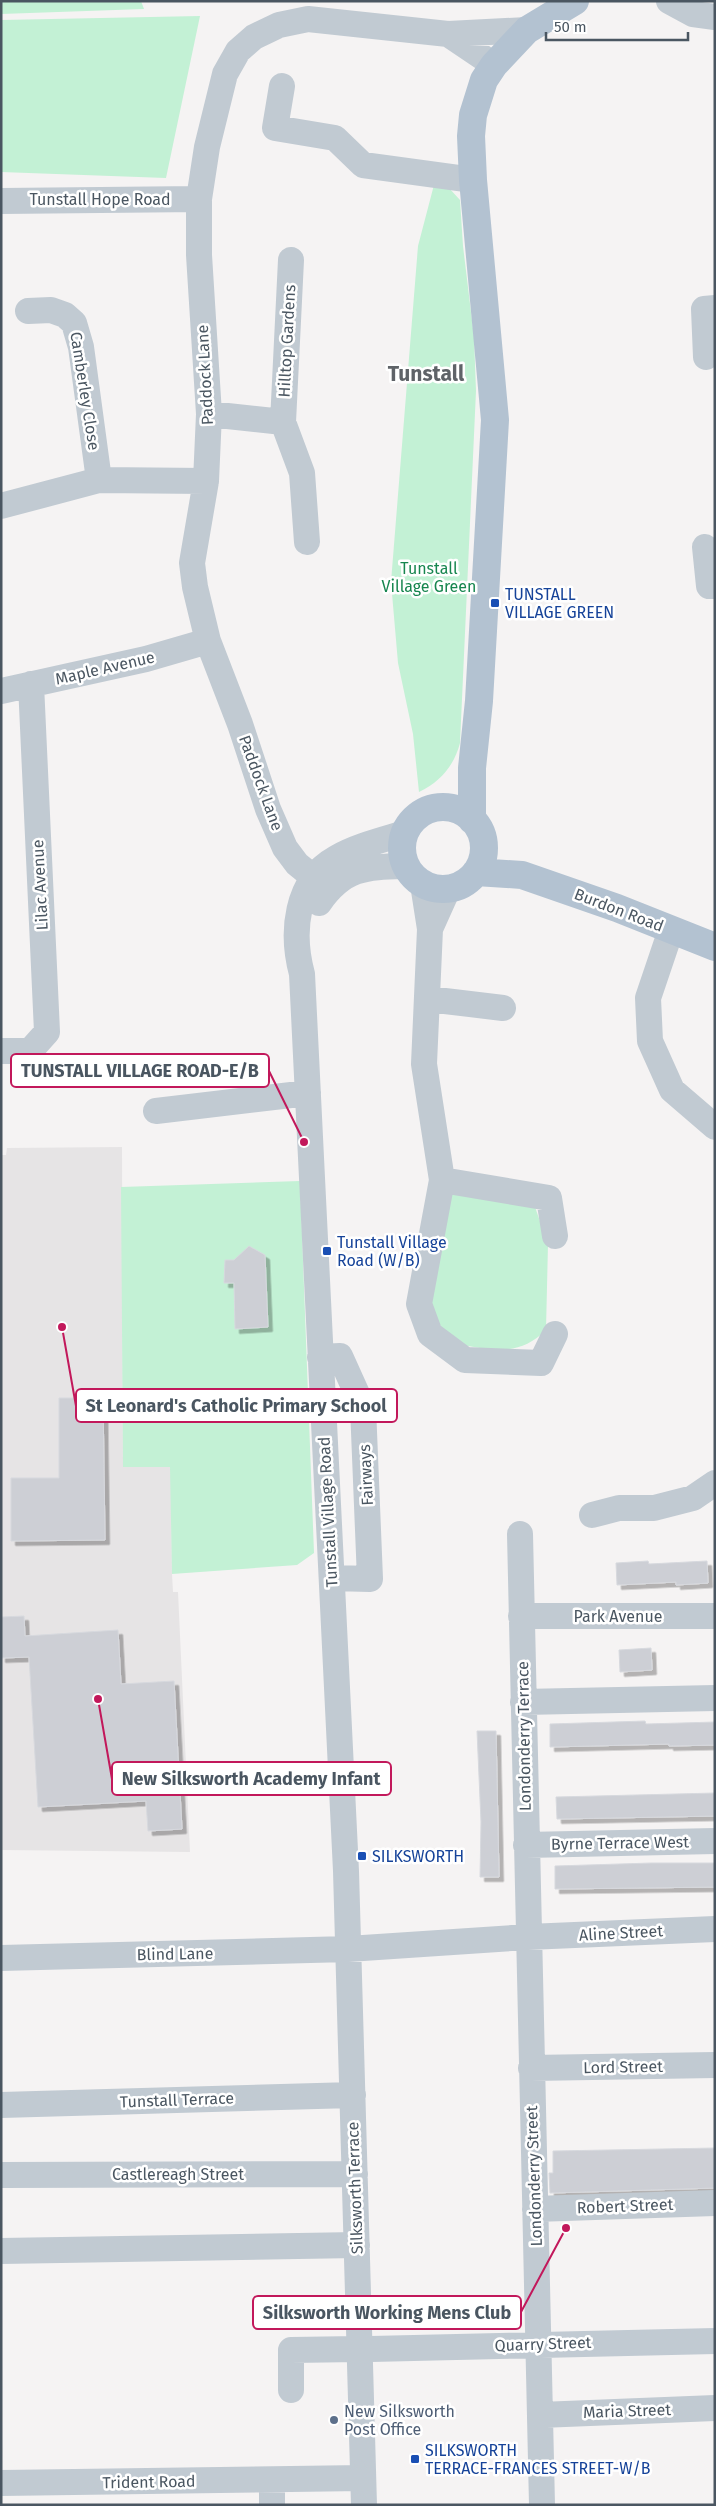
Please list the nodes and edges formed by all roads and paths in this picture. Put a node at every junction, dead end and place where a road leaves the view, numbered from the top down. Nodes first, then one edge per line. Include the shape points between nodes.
1 (575, 1) edge
2 (669, 1) edge
3 (715, 18) edge
4 (527, 30) junction
5 (448, 34) junction
6 (494, 65) junction
7 (282, 86) dead end
8 (473, 180) junction
9 (199, 199) junction
10 (1, 201) edge
11 (292, 260) dead end
12 (715, 308) edge
13 (28, 311) dead end
14 (706, 357) dead end
15 (209, 414) junction
16 (283, 422) junction
17 (99, 480) junction
18 (206, 481) junction
19 (1, 506) edge
20 (307, 542) dead end
21 (705, 547) dead end
22 (715, 586) edge
23 (208, 642) junction
24 (31, 684) junction
25 (1, 691) edge
26 (472, 768) junction
27 (439, 807) junction
28 (478, 830) junction
29 (405, 833) junction
30 (476, 872) junction
31 (522, 875) junction
32 (426, 880) junction
33 (321, 884) junction
34 (671, 930) junction
35 (715, 948) edge
36 (428, 999) junction
37 (503, 1008) dead end
38 (1, 1051) edge
39 (308, 1093) junction
40 (156, 1111) dead end
41 (715, 1126) edge
42 (442, 1180) junction
43 (555, 1236) dead end
44 (555, 1334) dead end
45 (320, 1357) junction
46 (715, 1482) edge
47 (592, 1515) dead end
48 (520, 1534) dead end
49 (332, 1578) junction
50 (521, 1616) junction
51 (715, 1616) edge
52 (715, 1698) edge
53 (523, 1702) junction
54 (715, 1842) edge
55 (526, 1845) junction
56 (346, 1871) joint
57 (715, 1929) edge
58 (528, 1937) junction
59 (348, 1949) junction
60 (1, 1958) edge
61 (715, 2065) edge
62 (531, 2068) junction
63 (352, 2095) junction
64 (1, 2105) edge
65 (355, 2174) junction
66 (1, 2175) edge
67 (715, 2203) edge
68 (535, 2209) junction
69 (357, 2245) junction
70 (1, 2251) edge
71 (715, 2341) edge
72 (538, 2344) junction
73 (365, 2349) junction
74 (290, 2390) dead end
75 (715, 2408) edge
76 (540, 2415) junction
77 (363, 2478) junction
78 (1, 2483) edge
79 (272, 2493) edge
80 (364, 2505) edge
81 (542, 2505) edge

1 - 4 main road
2 - 3 street via 693,14
4 - 5 street, Paddock Lane
4 - 6 main road
5 - 6 street, Paddock Lane
5 - 9 street, Paddock Lane via 308,19 279,25 254,37 238,51 225,74 207,147
6 - 8 main road via 484,80 474,115 471,136
7 - 8 street via 275,128 334,138 364,165
8 - 26 main road via 495,420 479,701
9 - 10 street, Tunstall Hope Road
9 - 15 street, Paddock Lane via 199,255
11 - 16 street, Hilltop Gardens
12 - 14 street via 704,309
13 - 17 street, Camberley Close via 51,310 65,314 74,323 81,347
15 - 16 street, Hilltop Gardens
15 - 18 street, Paddock Lane
16 - 20 street, Hilltop Gardens via 302,473
17 - 18 street
17 - 19 street
18 - 23 street, Paddock Lane via 192,563
21 - 22 street via 709,586
23 - 24 street, Maple Avenue
23 - 33 street, Paddock Lane via 285,848 297,864
24 - 25 street, Maple Avenue
24 - 38 street, Lilac Avenue via 47,1032 30,1051
26 - 27 main road
26 - 28 main road
27 - 28 main road via 452,808
27 - 29 main road via 419,815
28 - 30 main road via 484,851
28 - 31 main road, Burdon Road via 500,858
29 - 32 main road via 403,856
29 - 33 street, Tunstall Village Road via 335,858
30 - 31 main road, Burdon Road
30 - 32 main road via 463,884
31 - 34 main road, Burdon Road
32 - 33 street, Tunstall Village Road via 379,867
32 - 36 street via 430,929
33 - 39 street, Tunstall Village Road via 304,892 299,908 298,944
34 - 35 main road, Burdon Road
34 - 41 street via 648,998 650,1041 672,1090
36 - 37 street
36 - 42 street via 424,1064
39 - 40 street
39 - 45 street, Tunstall Village Road
42 - 43 street via 549,1198
42 - 44 street via 419,1304 430,1334 465,1360 541,1363
45 - 49 street, Tunstall Village Road
45 - 49 street, Fairways via 340,1356 362,1407 370,1579
46 - 47 street via 693,1498 654,1508 619,1508
48 - 50 street, Londonderry Terrace
49 - 56 street, Tunstall Village Road
50 - 51 street, Park Avenue
50 - 53 street, Londonderry Terrace
52 - 53 street
53 - 55 street, Londonderry Terrace
54 - 55 street, Byrne Terrace West
55 - 58 street, Londonderry Terrace
56 - 59 street, Silksworth Terrace
57 - 58 street, Aline Street
58 - 59 street, Aline Street
58 - 62 street, Londonderry Street
59 - 60 street, Blind Lane
59 - 63 street, Silksworth Terrace
61 - 62 street, Lord Street
62 - 68 street, Londonderry Street
63 - 64 street, Tunstall Terrace
63 - 65 street, Silksworth Terrace
65 - 66 street, Castlereagh Street
65 - 69 street, Silksworth Terrace
67 - 68 street, Robert Street
68 - 72 street, Londonderry Street
69 - 70 street
69 - 73 street, Silksworth Terrace
71 - 72 street, Quarry Street
72 - 73 street, Quarry Street
72 - 76 street, Londonderry Street
73 - 74 street, Quarry Street via 290,2350
73 - 77 street, Silksworth Terrace
75 - 76 street, Maria Street
76 - 81 street, Londonderry Street
77 - 79 street, Trident Road
77 - 80 street, Silksworth Terrace
78 - 79 street, Trident Road

